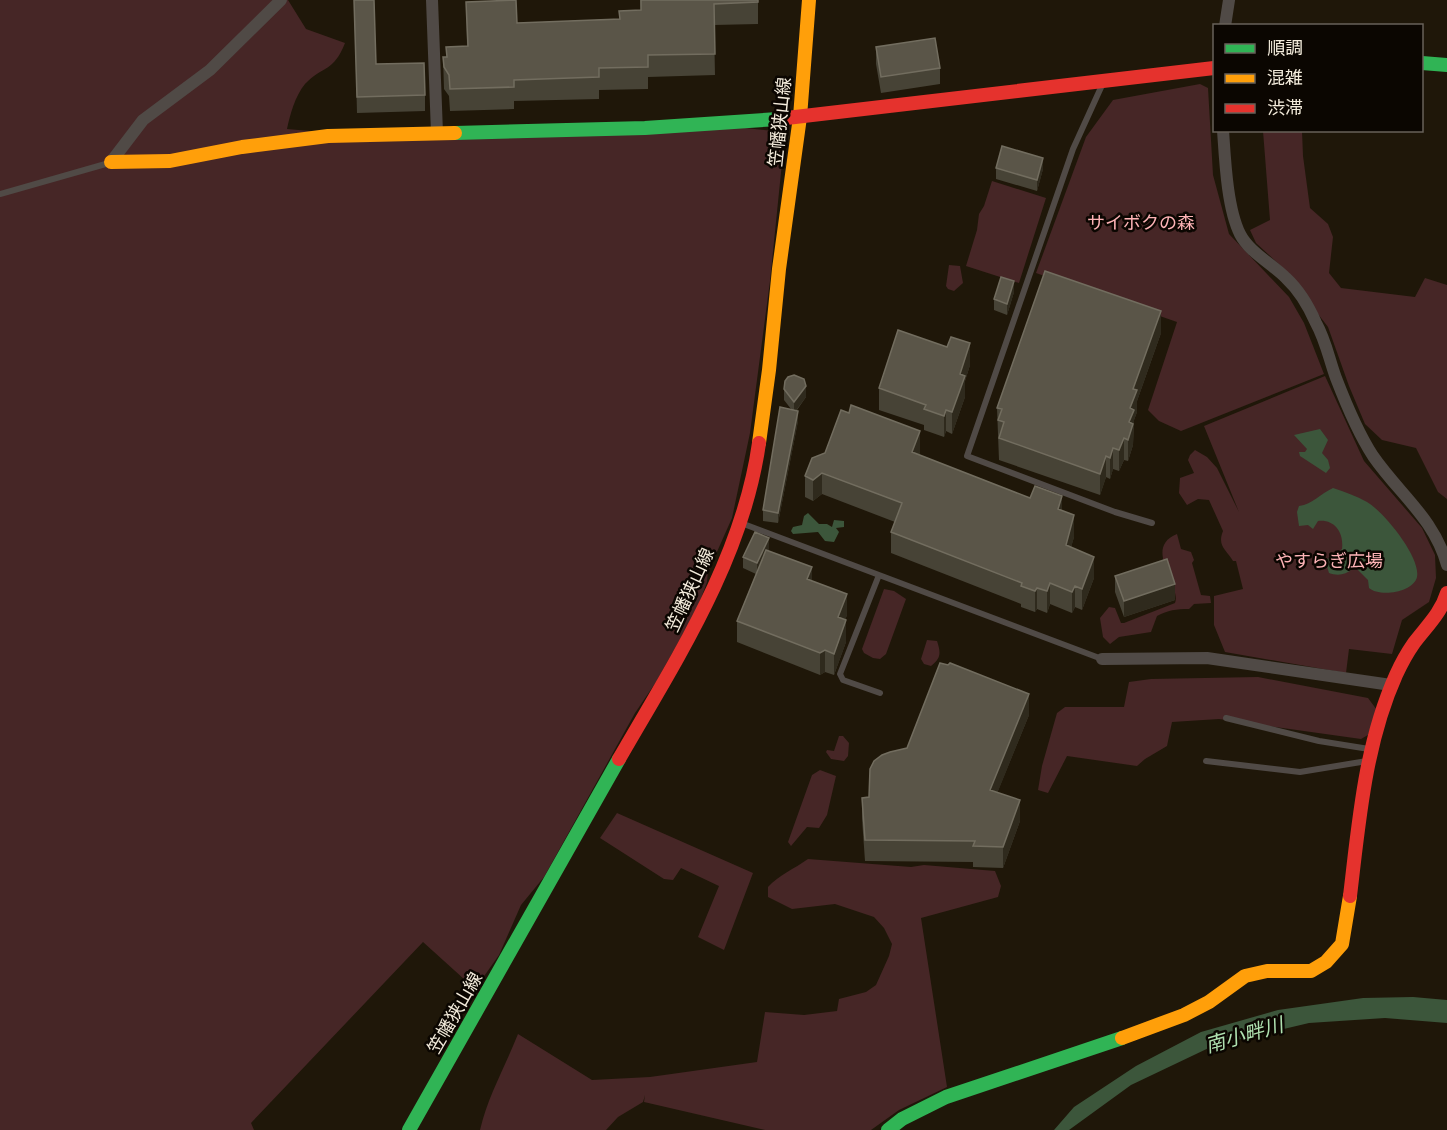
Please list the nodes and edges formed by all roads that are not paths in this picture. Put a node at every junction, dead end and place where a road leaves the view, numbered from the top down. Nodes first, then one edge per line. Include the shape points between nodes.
1 (281, 0) edge
2 (432, 0) edge
3 (808, 0) edge
4 (1229, 0) edge
5 (1225, 24) edge
6 (1423, 63) edge
7 (1447, 65) edge
8 (1213, 69) edge
9 (1104, 80) junction
10 (801, 117) junction
11 (1223, 132) edge
12 (436, 133) junction
13 (111, 162) junction
14 (0, 194) edge
15 (739, 522) junction
16 (1152, 523) dead end
17 (1447, 565) edge
18 (879, 575) junction
19 (1447, 592) edge
20 (1102, 659) joint
21 (1391, 685) junction
22 (880, 693) dead end
23 (1226, 718) dead end
24 (1369, 755) junction
25 (1206, 761) dead end
26 (409, 1130) edge
27 (888, 1130) edge

1 - 13 street via 210,70 143,120
2 - 12 street
3 - 10 street, 笠幡狭山線
4 - 5 street
6 - 7 street
8 - 9 street
9 - 10 street
9 - 16 lane via 1072,149 967,456
10 - 12 street via 645,128
10 - 15 street, 笠幡狭山線 via 762,427
11 - 17 street via 1227,175 1240,235 1287,278 1309,307 1372,455 1431,525
12 - 13 street via 328,136 170,161
13 - 14 lane
15 - 18 lane
15 - 26 street, 笠幡狭山線 via 720,574 690,635
18 - 20 lane
18 - 22 lane via 840,674 843,680
19 - 21 street via 1434,620 1414,643
20 - 21 street via 1207,658
21 - 24 street
23 - 24 lane
24 - 25 lane via 1300,772
24 - 27 street via 1347,922 1342,944 1326,962 1311,971 1267,970 1245,976 1184,1016 946,1097

